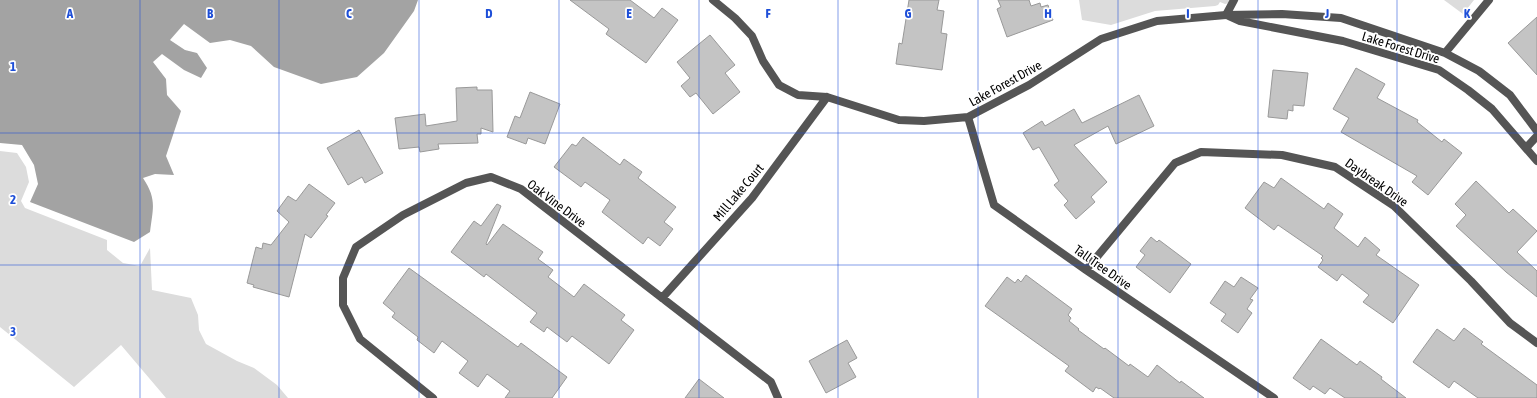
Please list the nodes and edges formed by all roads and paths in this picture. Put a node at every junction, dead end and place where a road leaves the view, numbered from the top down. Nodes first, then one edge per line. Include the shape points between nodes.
1 (713, 0) edge
2 (1234, 0) edge
3 (1489, 0) edge
4 (1226, 15) junction
5 (1445, 53) junction
6 (827, 97) junction
7 (968, 117) junction
8 (1537, 131) edge
9 (1537, 136) edge
10 (1526, 148) junction
11 (1537, 161) edge
12 (1086, 270) junction
13 (662, 298) junction
14 (1537, 343) edge
15 (433, 398) edge
16 (778, 398) edge
17 (1274, 398) edge

1 - 6 street, Lake Forest Drive via 752,36 763,61 779,85 798,94
2 - 4 street
3 - 5 street
4 - 5 street, Lake Forest Drive via 1282,14 1341,18
4 - 7 street, Lake Forest Drive via 1157,21 1101,39 1029,85
4 - 10 street, Lake Forest Drive via 1240,21 1343,41 1439,70 1492,109
5 - 8 street, Lake Forest Drive via 1479,71 1510,95
6 - 7 street, Lake Forest Drive via 899,120 924,121
6 - 13 street, Mill Lake Court via 752,198
7 - 12 street, Tall Tree Drive via 994,205
9 - 10 street
10 - 11 street, Lake Forest Drive
12 - 14 street, Daybreak Drive via 1175,163 1201,152 1282,155 1335,168 1394,206 1510,323
12 - 17 street, Tall Tree Drive
13 - 15 street, Oak Vine Drive via 521,189 492,177 466,183 403,215 356,247 343,278 343,305 360,339
13 - 16 street, Oak Vine Drive via 771,382

